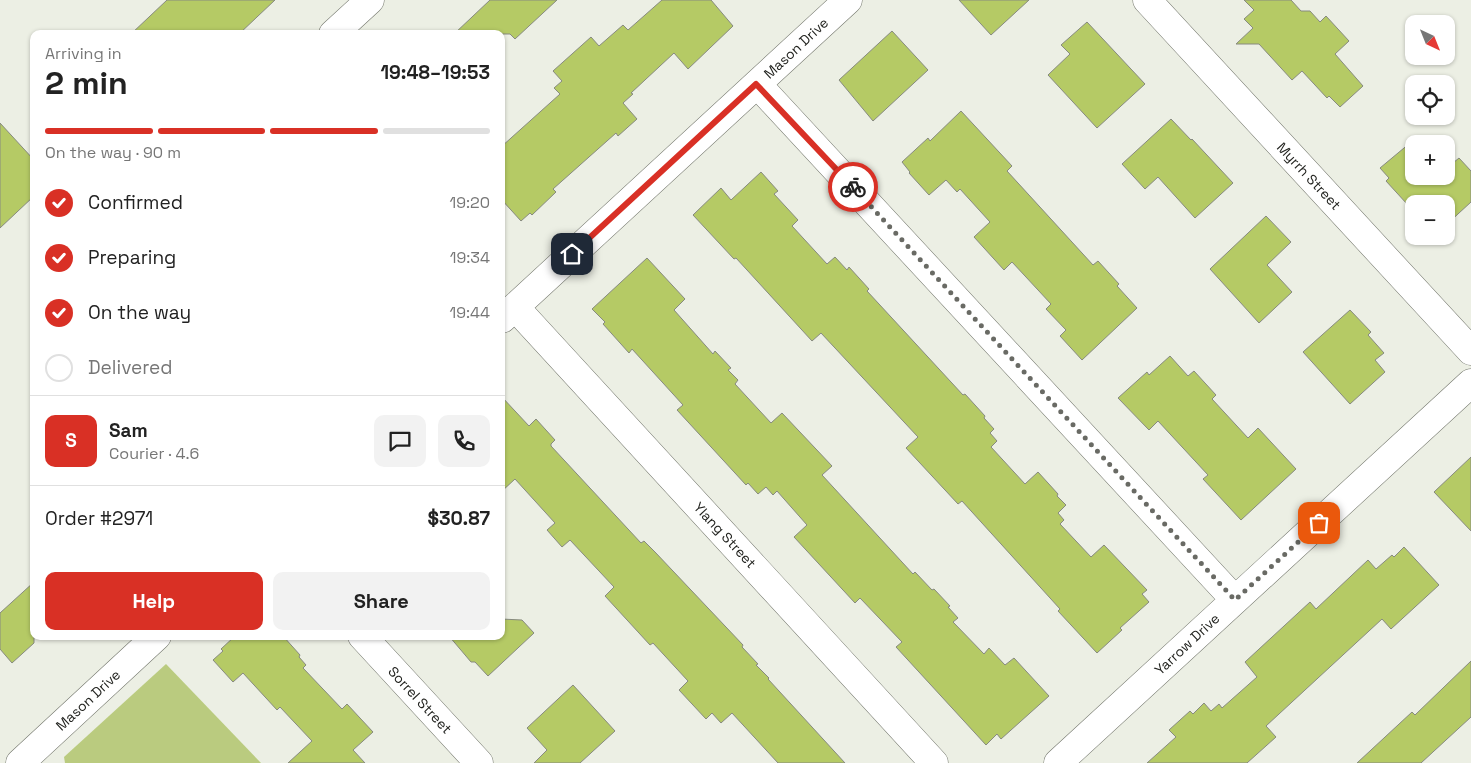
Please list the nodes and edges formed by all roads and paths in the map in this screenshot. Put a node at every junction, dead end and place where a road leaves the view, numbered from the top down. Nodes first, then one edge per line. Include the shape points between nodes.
1 (848, 0) edge
2 (1147, 0) edge
3 (363, 2) edge
4 (337, 30) edge
5 (756, 84) junction
6 (508, 313) edge
7 (1471, 351) edge
8 (1471, 383) edge
9 (1235, 600) junction
10 (153, 640) edge
11 (366, 640) edge
12 (0, 758) edge
13 (5, 763) edge
14 (20, 763) edge
15 (479, 763) edge
16 (934, 763) edge
17 (1058, 763) edge

1 - 5 street, Mason Drive
2 - 7 street, Myrrh Street
3 - 4 street
5 - 6 street, Mason Drive
5 - 9 street
6 - 16 street, Ylang Street
8 - 9 street, Yarrow Drive
9 - 17 street, Yarrow Drive
10 - 14 street, Mason Drive
11 - 15 street, Sorrel Street
12 - 13 street

